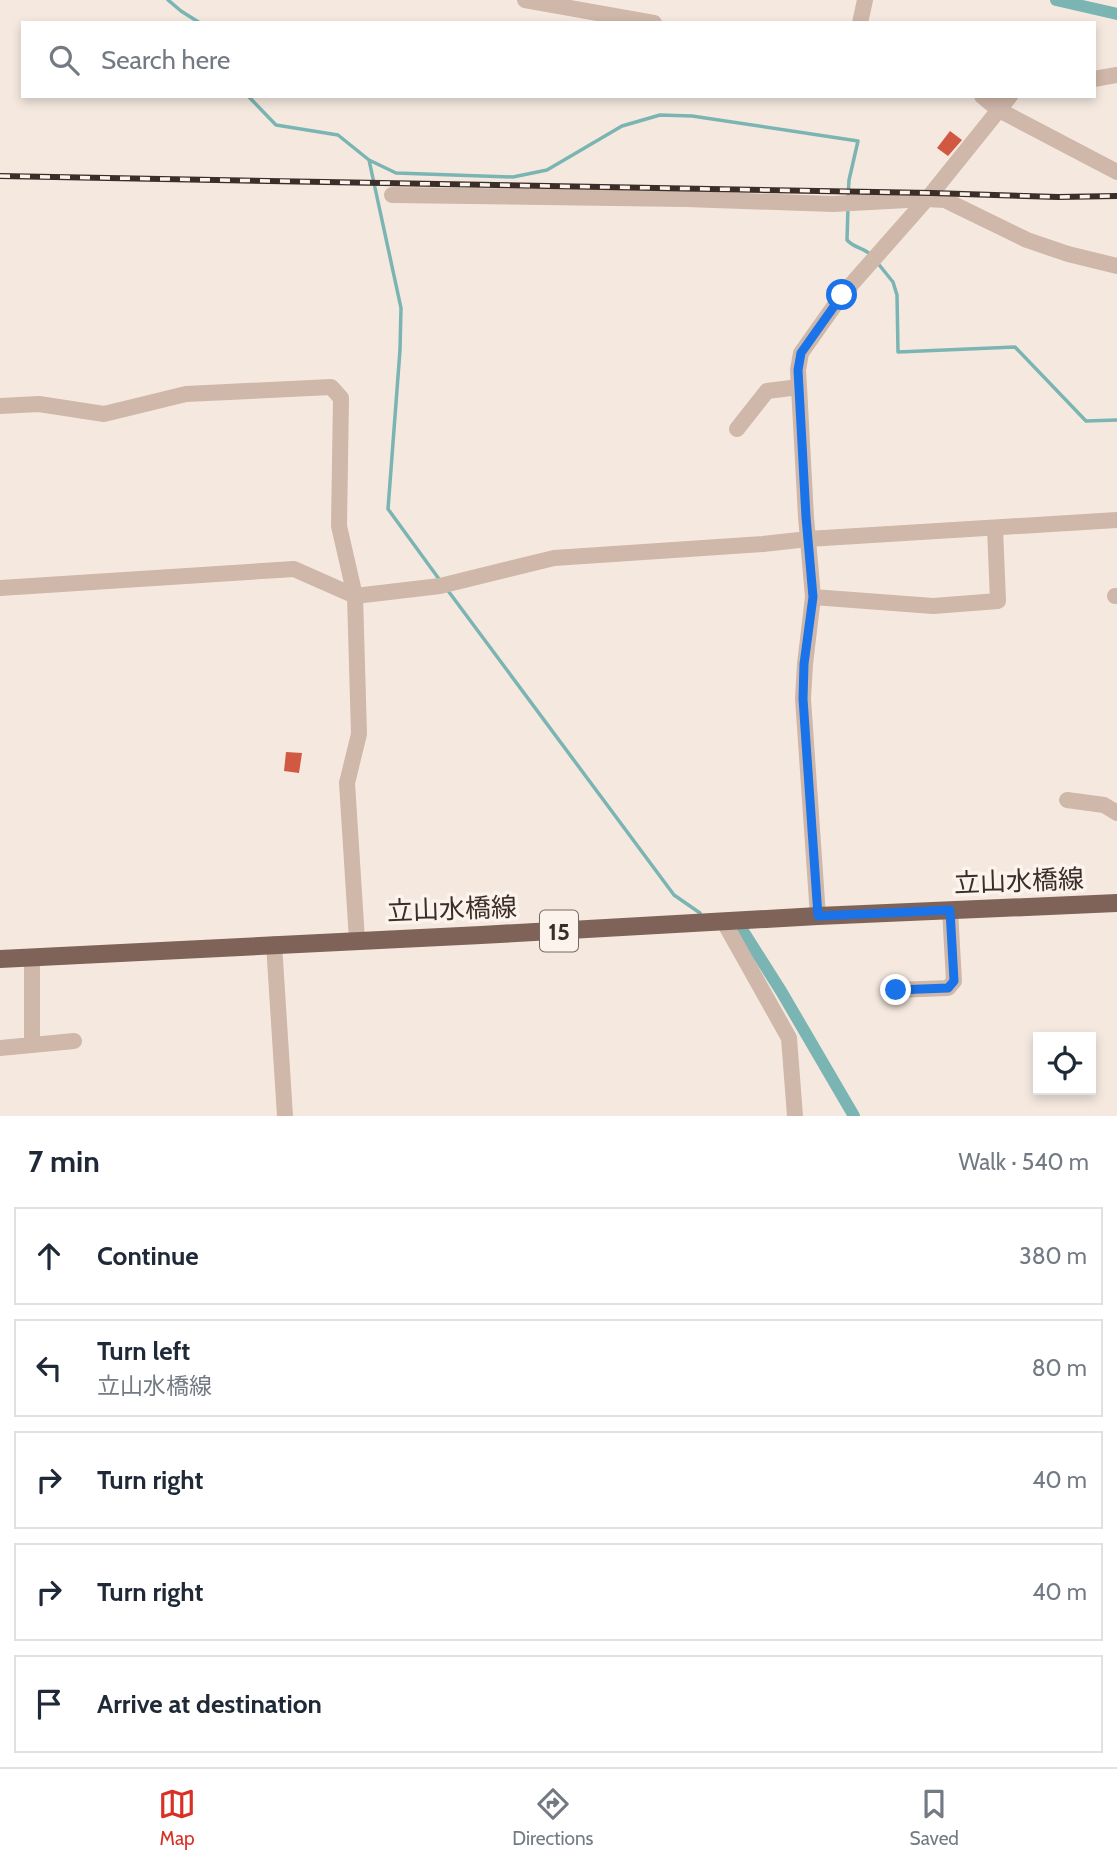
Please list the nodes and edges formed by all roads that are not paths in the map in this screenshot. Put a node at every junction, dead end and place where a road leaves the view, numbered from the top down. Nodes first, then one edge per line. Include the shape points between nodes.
1 (525, 0) edge
2 (865, 0) edge
3 (643, 21) edge
4 (860, 21) edge
5 (1117, 75) edge
6 (1096, 80) edge
7 (984, 98) edge
8 (1008, 98) edge
9 (999, 110) junction
10 (1117, 172) edge
11 (392, 195) dead end
12 (926, 199) junction
13 (1117, 266) edge
14 (799, 387) junction
15 (0, 405) edge
16 (737, 429) dead end
17 (1117, 520) edge
18 (995, 528) junction
19 (808, 539) junction
20 (0, 587) edge
21 (355, 596) junction
22 (813, 597) junction
23 (1067, 800) dead end
24 (1117, 813) edge
25 (1117, 903) edge
26 (950, 910) junction
27 (818, 916) junction
28 (724, 922) junction
29 (357, 940) junction
30 (274, 944) junction
31 (32, 957) junction
32 (0, 959) edge
33 (896, 990) dead end
34 (74, 1041) dead end
35 (32, 1045) junction
36 (0, 1048) edge
37 (285, 1116) edge
38 (795, 1116) edge

1 - 3 street
2 - 4 street
5 - 6 street
7 - 9 street
8 - 9 street
9 - 10 street
9 - 12 street
11 - 12 street via 833,204
12 - 13 street via 945,200 1027,240
12 - 14 street via 842,295 801,353
14 - 16 street via 767,391
14 - 19 street
15 - 21 street via 38,404 104,414 186,394 331,387 341,398 339,526
17 - 18 street
18 - 19 street
18 - 22 street via 998,601 933,606
19 - 21 street via 554,558 440,586
19 - 22 street
20 - 21 street via 294,569
21 - 29 street via 359,734 347,783
22 - 27 street via 803,699
23 - 24 street via 1104,805
25 - 26 main road, 立山水橋線 / 15
26 - 27 main road, 立山水橋線 / 15
26 - 33 street via 954,981 948,988
27 - 28 main road, 立山水橋線 / 15
28 - 29 main road, 立山水橋線 / 15
28 - 38 street via 789,1038
29 - 30 main road, 立山水橋線 / 15
30 - 31 main road, 立山水橋線 / 15
30 - 37 street
31 - 32 main road, 立山水橋線 / 15
31 - 35 street
34 - 35 street
35 - 36 street

